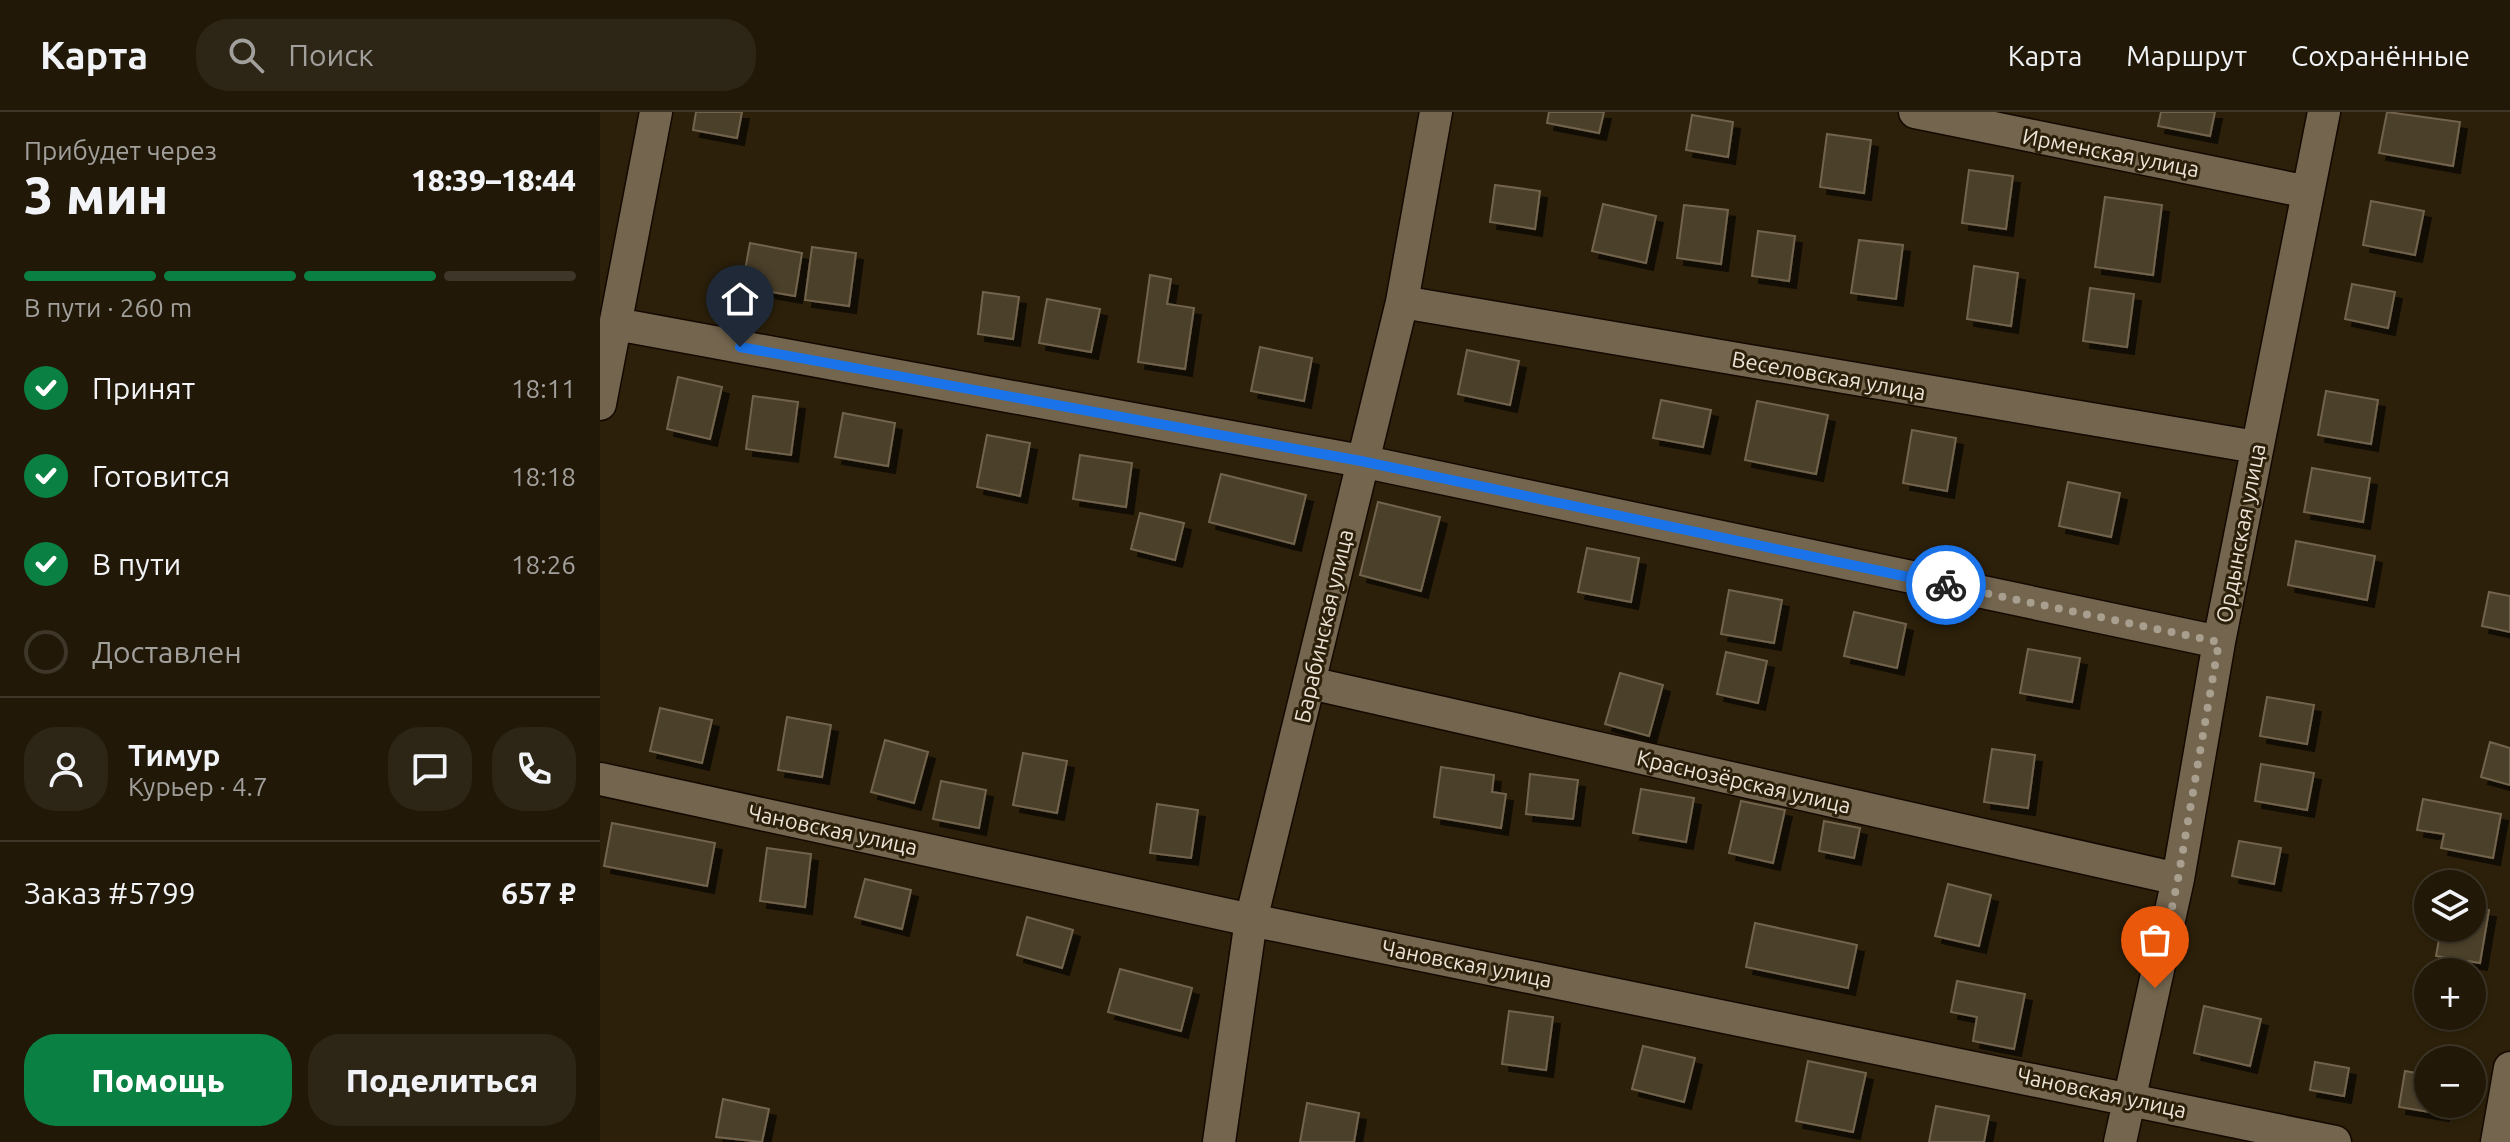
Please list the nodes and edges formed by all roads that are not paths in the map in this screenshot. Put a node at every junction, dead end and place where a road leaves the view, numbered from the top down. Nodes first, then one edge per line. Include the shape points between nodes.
1 (656, 112) edge
2 (1436, 112) edge
3 (1915, 112) edge
4 (2324, 112) edge
5 (2308, 192) junction
6 (1402, 302) junction
7 (616, 324) junction
8 (600, 404) edge
9 (2256, 447) junction
10 (1361, 461) junction
11 (2219, 642) junction
12 (1310, 683) junction
13 (600, 779) edge
14 (2178, 879) junction
15 (1251, 920) junction
16 (2510, 1068) edge
17 (2131, 1098) junction
18 (1219, 1142) edge
19 (2120, 1142) edge
20 (2335, 1142) edge
21 (2497, 1142) edge

1 - 7 street
2 - 6 street, Барабинская улица
3 - 5 street, Ирменская улица
4 - 5 street, Ордынская улица
5 - 9 street, Ордынская улица
6 - 9 street, Веселовская улица
6 - 10 street, Барабинская улица
7 - 8 street
7 - 10 street
9 - 11 street, Ордынская улица
10 - 11 street
10 - 12 street, Барабинская улица
11 - 14 street, Ордынская улица
12 - 14 street, Краснозёрская улица
12 - 15 street, Барабинская улица
13 - 15 street, Чановская улица
14 - 17 street, Ордынская улица
15 - 17 street, Чановская улица
15 - 18 street, Барабинская улица
16 - 21 street
17 - 19 street, Ордынская улица
17 - 20 street, Чановская улица

